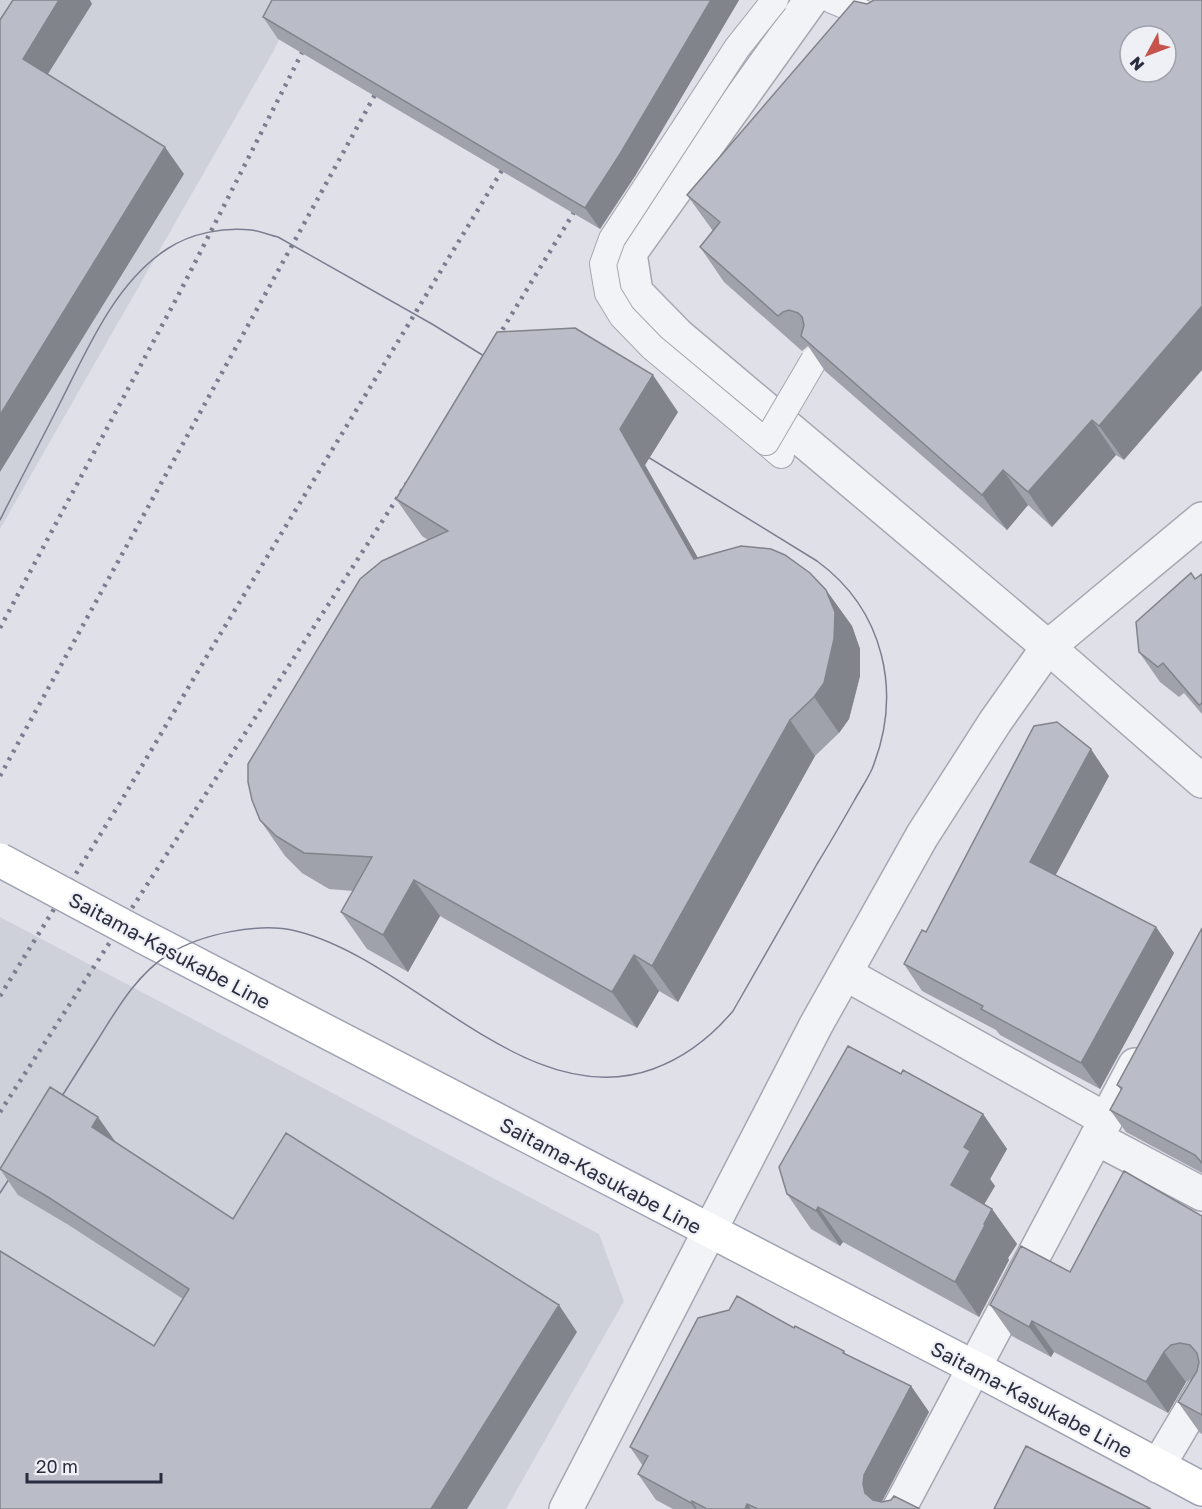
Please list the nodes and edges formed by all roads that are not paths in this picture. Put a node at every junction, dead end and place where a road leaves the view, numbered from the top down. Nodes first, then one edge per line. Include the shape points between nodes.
1 (775, 0) edge
2 (811, 0) edge
3 (832, 0) edge
4 (889, 24) edge
5 (814, 360) edge
6 (1202, 519) edge
7 (1048, 647) junction
8 (1202, 781) edge
9 (0, 860) edge
10 (846, 974) junction
11 (1151, 1036) edge
12 (1100, 1128) junction
13 (1202, 1194) edge
14 (708, 1231) junction
15 (973, 1367) junction
16 (1202, 1392) edge
17 (1158, 1466) junction
18 (1202, 1489) edge
19 (566, 1509) edge
20 (899, 1509) edge

1 - 5 street, bridge via 737,48 612,239 603,264 608,293 622,316 652,347 774,449
2 - 7 street via 630,253 636,292 678,335
3 - 4 street
6 - 7 street
7 - 8 street
7 - 10 street via 922,836
9 - 14 main road, Saitama-Kasukabe Line, bridge
10 - 12 street
10 - 14 street
11 - 12 street
12 - 13 street
12 - 15 street
14 - 15 main road, Saitama-Kasukabe Line
14 - 19 street
15 - 17 main road, Saitama-Kasukabe Line
15 - 20 street
16 - 17 street
17 - 18 main road, Saitama-Kasukabe Line

